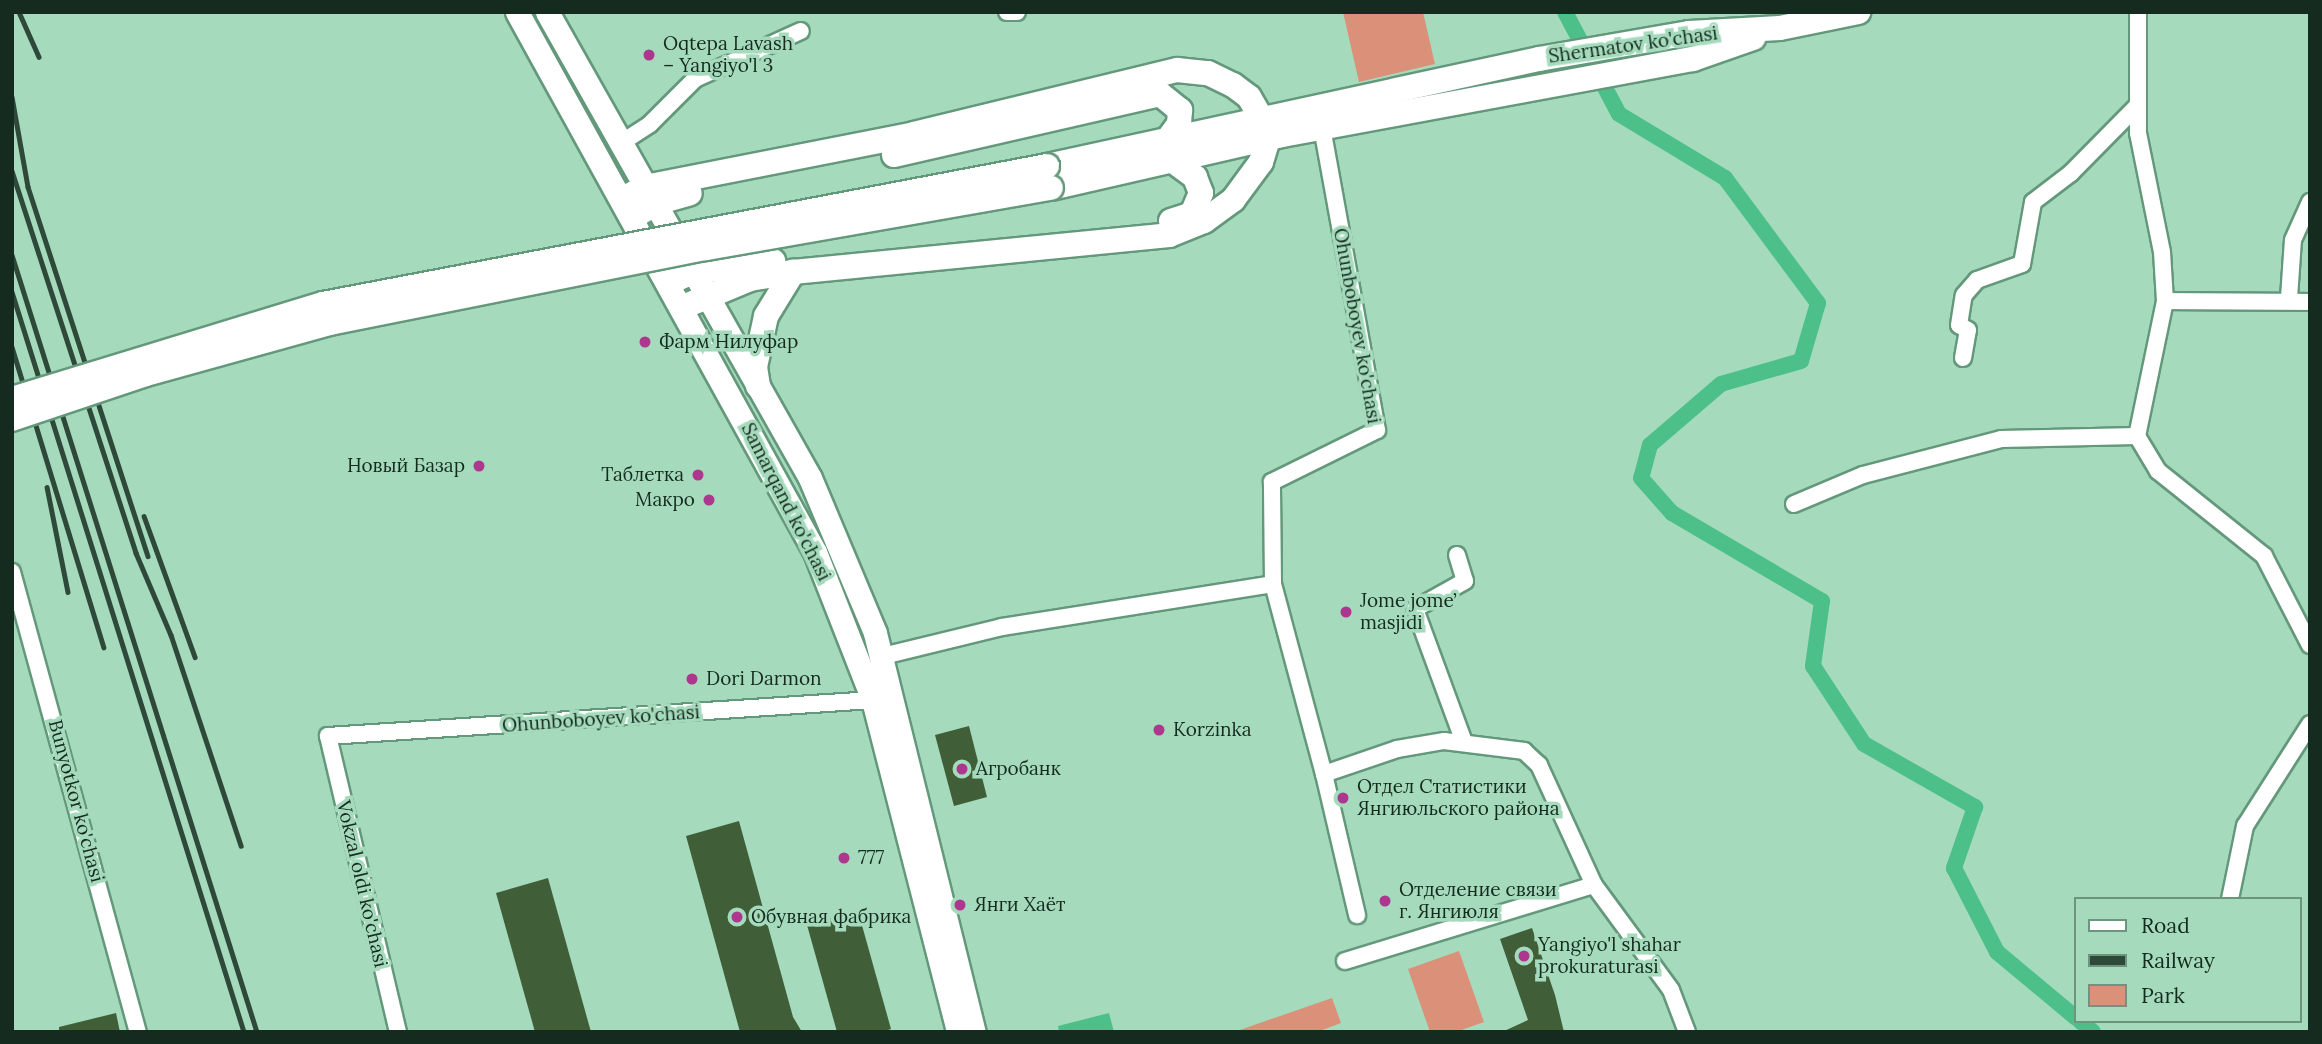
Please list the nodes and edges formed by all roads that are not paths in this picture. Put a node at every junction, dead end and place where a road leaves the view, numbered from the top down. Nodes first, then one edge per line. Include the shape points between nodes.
1 (517, 12) edge
2 (547, 12) edge
3 (1007, 12) edge
4 (1017, 12) edge
5 (1858, 12) edge
6 (2138, 12) edge
7 (1774, 20) edge
8 (801, 31) dead end
9 (1533, 60) junction
10 (1537, 87) junction
11 (2137, 106) junction
12 (1322, 128) junction
13 (1266, 130) junction
14 (621, 143) junction
15 (1170, 150) junction
16 (1049, 177) junction
17 (651, 195) junction
18 (2310, 202) edge
19 (628, 208) junction
20 (692, 272) junction
21 (793, 272) junction
22 (670, 282) junction
23 (2289, 298) junction
24 (694, 301) junction
25 (2165, 301) junction
26 (2310, 302) edge
27 (1963, 358) dead end
28 (758, 386) junction
29 (12, 399) edge
30 (12, 419) edge
31 (2137, 436) junction
32 (1794, 504) dead end
33 (1457, 555) dead end
34 (12, 572) edge
35 (1273, 583) junction
36 (2310, 645) edge
37 (883, 656) junction
38 (873, 700) junction
39 (2310, 724) edge
40 (328, 736) joint
41 (1464, 742) junction
42 (1324, 774) junction
43 (1594, 885) junction
44 (2230, 897) edge
45 (1357, 915) dead end
46 (1345, 961) dead end
47 (138, 1032) edge
48 (397, 1032) edge
49 (957, 1032) edge
50 (974, 1032) edge
51 (1687, 1032) edge

1 - 19 main road, Samarqand ko'chasi
2 - 14 main road, Samarqand ko'chasi
3 - 4 street
5 - 7 main road, Shermatov ko'chasi
6 - 11 street
7 - 9 main road, Shermatov ko'chasi
7 - 10 main road, Shermatov ko'chasi via 1693,59
8 - 14 street via 695,79 650,124
9 - 10 main road
9 - 13 main road, Shermatov ko'chasi
10 - 12 main road, Shermatov ko'chasi
11 - 25 street
11 - 27 street via 2071,173 2033,202 2022,264 1977,280 1964,295 1959,325 1968,330
12 - 13 main road, Shermatov ko'chasi
12 - 35 street, Ohunboboyev ko'chasi via 1377,430 1272,482
13 - 15 main road
13 - 17 main road via 1249,97 1233,85 1200,71 1177,70
13 - 21 main road via 1254,175 1233,200 1204,222 1169,235
14 - 17 main road, Samarqand ko'chasi
15 - 16 main road
15 - 17 main road via 1180,110 1160,94 941,146
15 - 20 main road via 1195,177 1201,192 1195,210 1179,219 921,243
16 - 29 main road, bridge via 323,304
16 - 30 main road, bridge via 330,323 146,374
17 - 19 main road
17 - 20 main road, Samarqand ko'chasi
18 - 23 street via 2293,240
19 - 22 main road, Samarqand ko'chasi
20 - 22 main road
20 - 24 main road, Samarqand ko'chasi
21 - 24 main road
21 - 28 main road via 766,316 755,367
22 - 24 main road, Samarqand ko'chasi
23 - 25 street
23 - 26 street
24 - 28 main road, Samarqand ko'chasi
24 - 38 main road, Samarqand ko'chasi via 815,552
25 - 31 street
28 - 37 main road, Samarqand ko'chasi via 810,478
31 - 32 street via 2001,439 1863,475
31 - 36 street via 2158,471 2264,556
33 - 41 street via 1465,581 1415,609
34 - 47 street, Bunyotkor ko'chasi
35 - 37 street via 1002,627
35 - 42 street, Ohunboboyev ko'chasi
37 - 50 main road, Samarqand ko'chasi
38 - 40 street, Ohunboboyev ko'chasi
38 - 49 main road, Samarqand ko'chasi
39 - 44 street via 2245,826
40 - 48 street, Vokzal oldi ko'chasi
41 - 42 street via 1397,748
41 - 43 street via 1514,747 1534,759
42 - 45 street, Ohunboboyev ko'chasi
43 - 46 street
43 - 51 street via 1671,990

